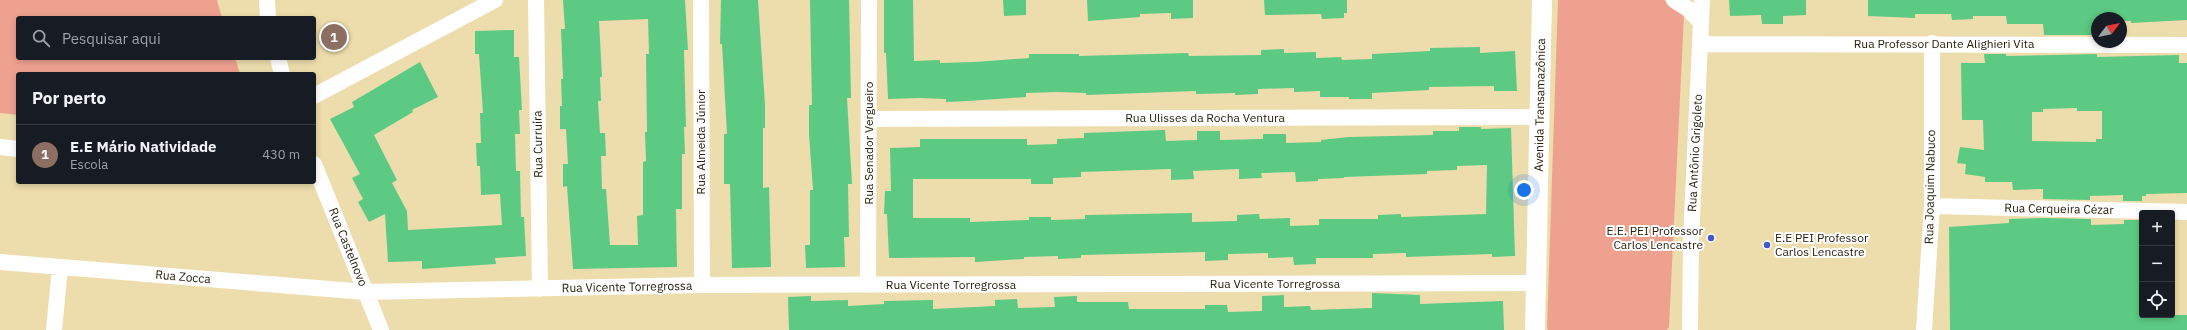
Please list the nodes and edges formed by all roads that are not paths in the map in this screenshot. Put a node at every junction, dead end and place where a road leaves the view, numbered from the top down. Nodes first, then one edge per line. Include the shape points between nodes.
1 (266, 0) edge
2 (495, 0) edge
3 (536, 0) edge
4 (700, 0) edge
5 (869, 0) edge
6 (1542, 0) edge
7 (1674, 0) edge
8 (1702, 0) edge
9 (268, 16) edge
10 (1701, 22) junction
11 (1932, 43) junction
12 (1701, 44) junction
13 (2187, 45) edge
14 (278, 60) edge
15 (282, 72) edge
16 (316, 95) edge
17 (1541, 117) junction
18 (870, 119) junction
19 (0, 148) edge
20 (16, 149) edge
21 (316, 169) edge
22 (1932, 206) junction
23 (2187, 212) edge
24 (0, 262) edge
25 (60, 267) junction
26 (1536, 283) junction
27 (702, 285) junction
28 (868, 285) junction
29 (540, 288) junction
30 (365, 292) junction
31 (54, 330) edge
32 (381, 330) edge
33 (1535, 330) edge
34 (1690, 330) edge
35 (1924, 330) edge

1 - 9 street
2 - 16 street
3 - 29 street, Rua Curruíra
4 - 27 street, Rua Almeida Júnior
5 - 18 street, Rua Senador Vergueiro
6 - 17 street, Avenida Transamazônica
7 - 10 street
8 - 10 street, Rua Antônio Grigoleto
10 - 12 street, Rua Antônio Grigoleto
11 - 12 street, Rua Professor Dante Alighieri Vita
11 - 13 street, Rua Professor Dante Alighieri Vita
11 - 22 street, Rua Joaquim Nabuco
12 - 34 street, Rua Antônio Grigoleto via 1691,240
14 - 15 street
17 - 18 street, Rua Ulisses da Rocha Ventura
17 - 26 street, Avenida Transamazônica
18 - 28 street, Rua Senador Vergueiro
19 - 20 street
21 - 30 street, Rua Castelnovo
22 - 23 street, Rua Cerqueira Cézar
22 - 35 street, Rua Joaquim Nabuco
24 - 25 street, Rua Zocca
25 - 30 street, Rua Zocca
25 - 31 street
26 - 28 street, Rua Vicente Torregrossa
26 - 33 street, Avenida Transamazônica
27 - 28 street, Rua Vicente Torregrossa
27 - 29 street, Rua Vicente Torregrossa
29 - 30 street, Rua Vicente Torregrossa
30 - 32 street, Rua Castelnovo

